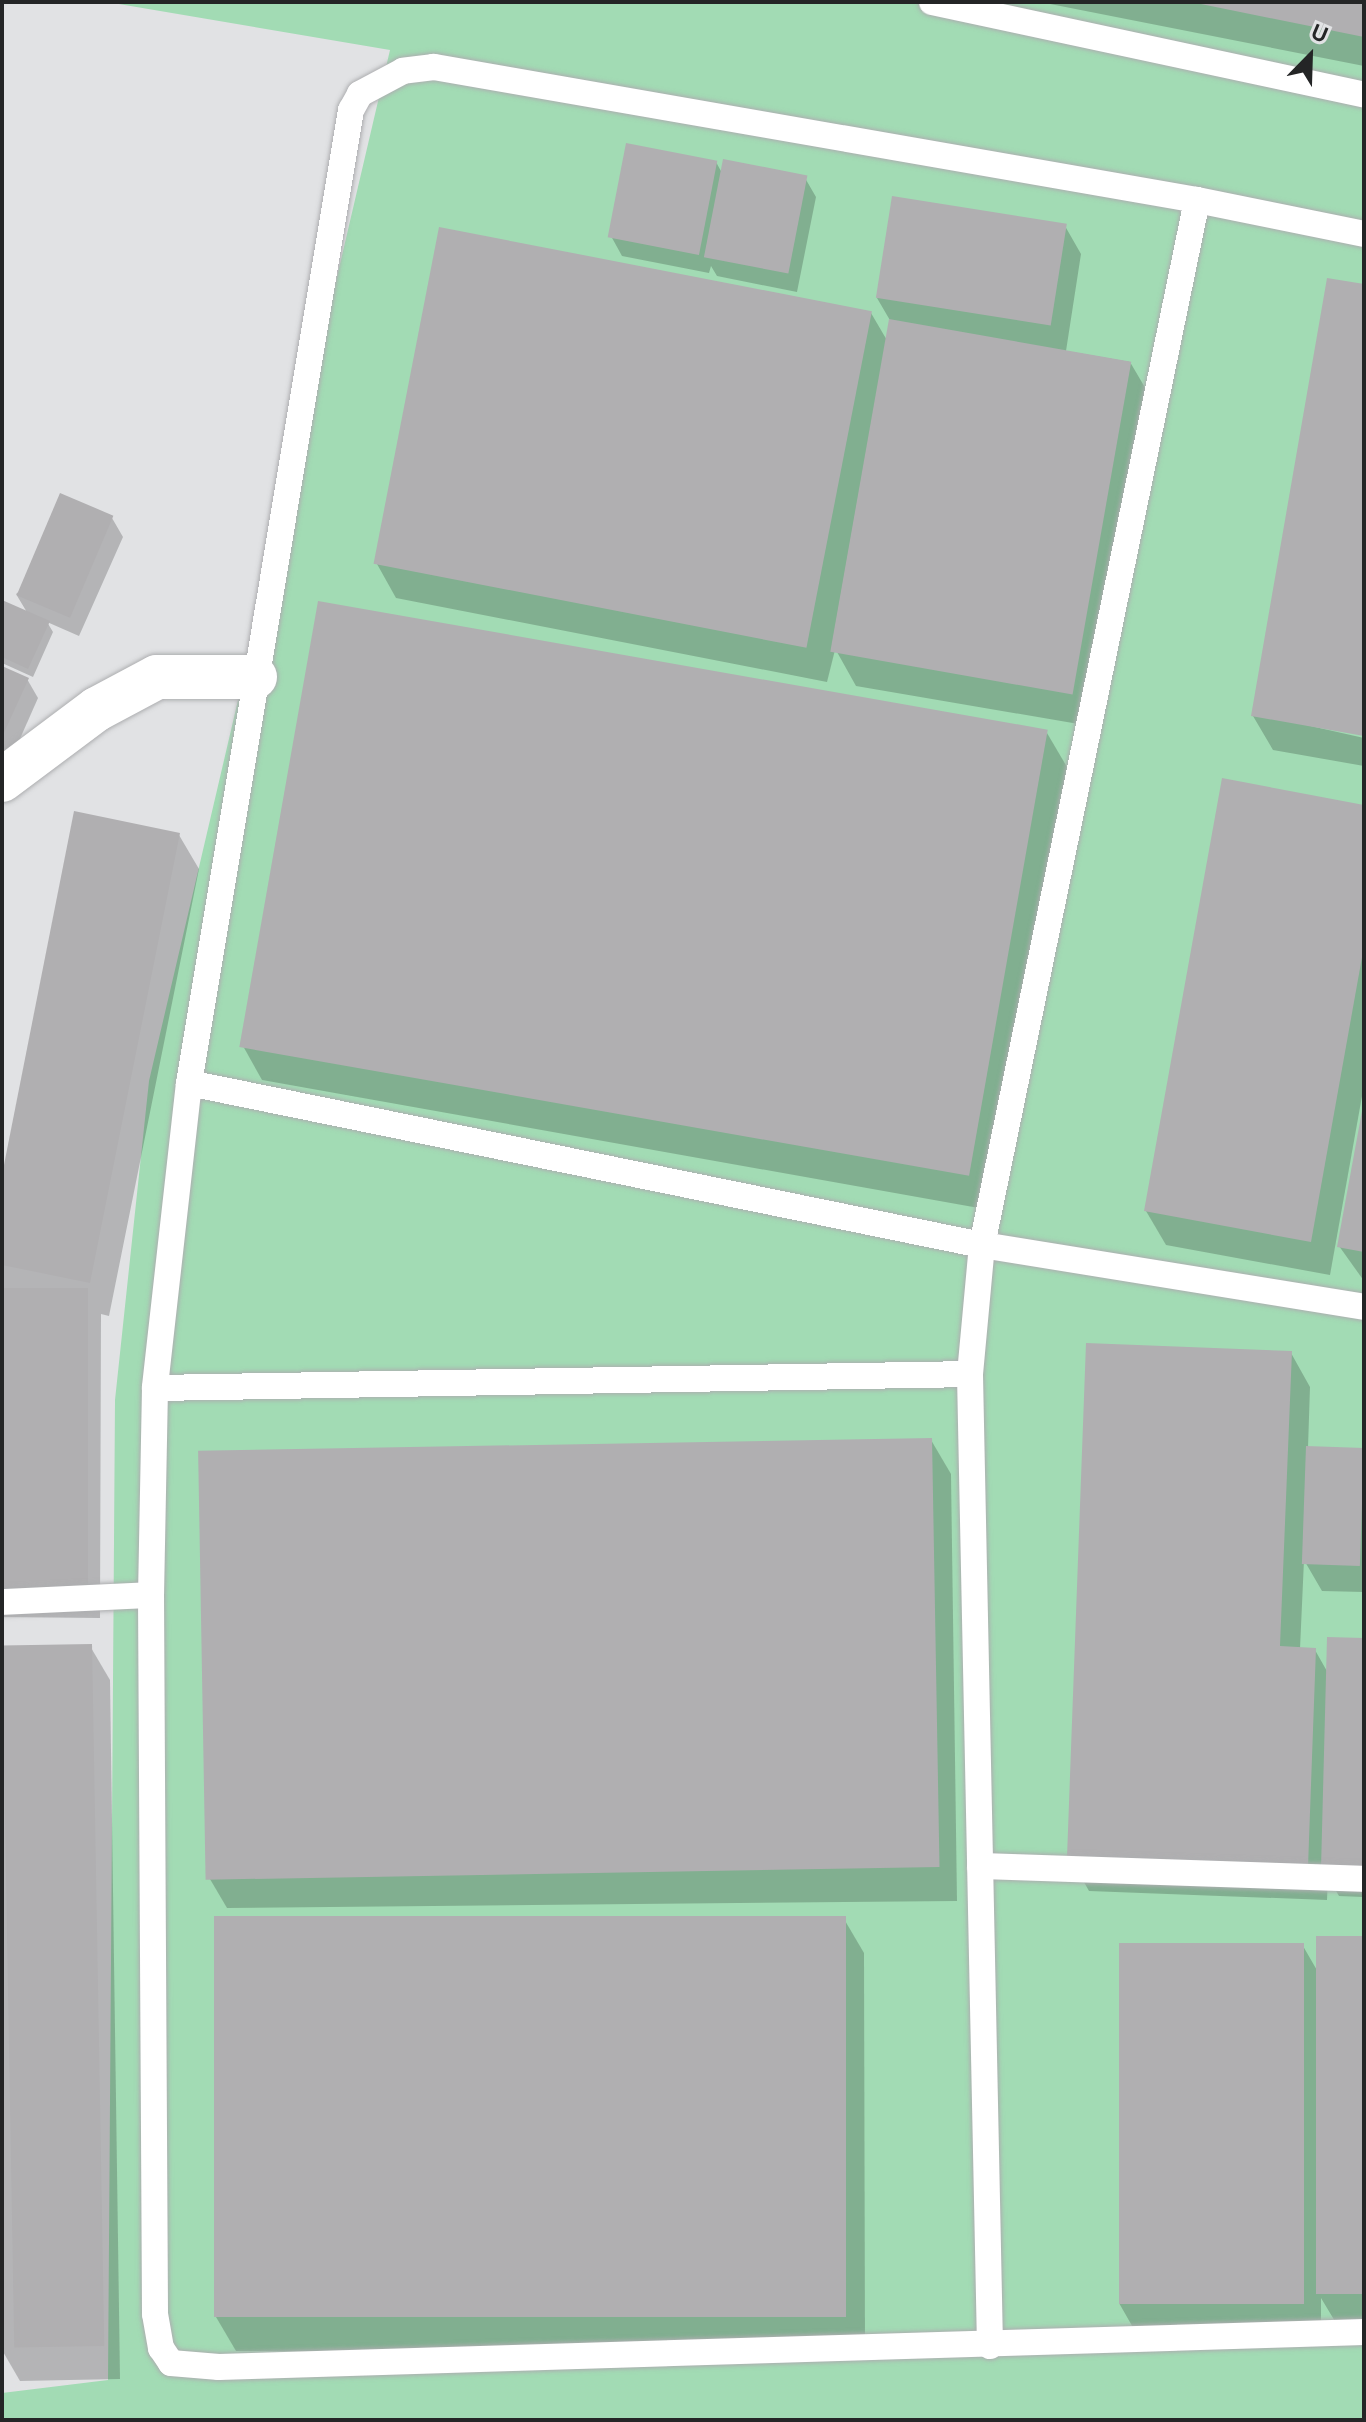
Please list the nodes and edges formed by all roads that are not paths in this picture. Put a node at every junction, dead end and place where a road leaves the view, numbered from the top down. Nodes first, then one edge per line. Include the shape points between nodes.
1 (932, 2) edge
2 (1364, 95) edge
3 (1197, 200) junction
4 (1364, 234) edge
5 (255, 677) junction
6 (2, 780) edge
7 (189, 1083) junction
8 (982, 1245) junction
9 (1364, 1307) edge
10 (970, 1374) junction
11 (155, 1388) junction
12 (151, 1595) junction
13 (2, 1602) edge
14 (980, 1866) junction
15 (1364, 1879) edge
16 (1364, 2332) edge
17 (990, 2346) junction

1 - 2 lane
3 - 4 lane
3 - 5 lane via 434,67 375,82 351,110
3 - 8 lane
5 - 6 street via 157,677 97,709
5 - 7 lane
7 - 8 lane
7 - 11 lane
8 - 9 lane
8 - 10 lane
10 - 11 lane
10 - 14 lane
11 - 12 lane
12 - 13 lane
12 - 17 lane via 155,2314 161,2348 171,2363 219,2367
14 - 15 lane
14 - 17 lane
16 - 17 lane

